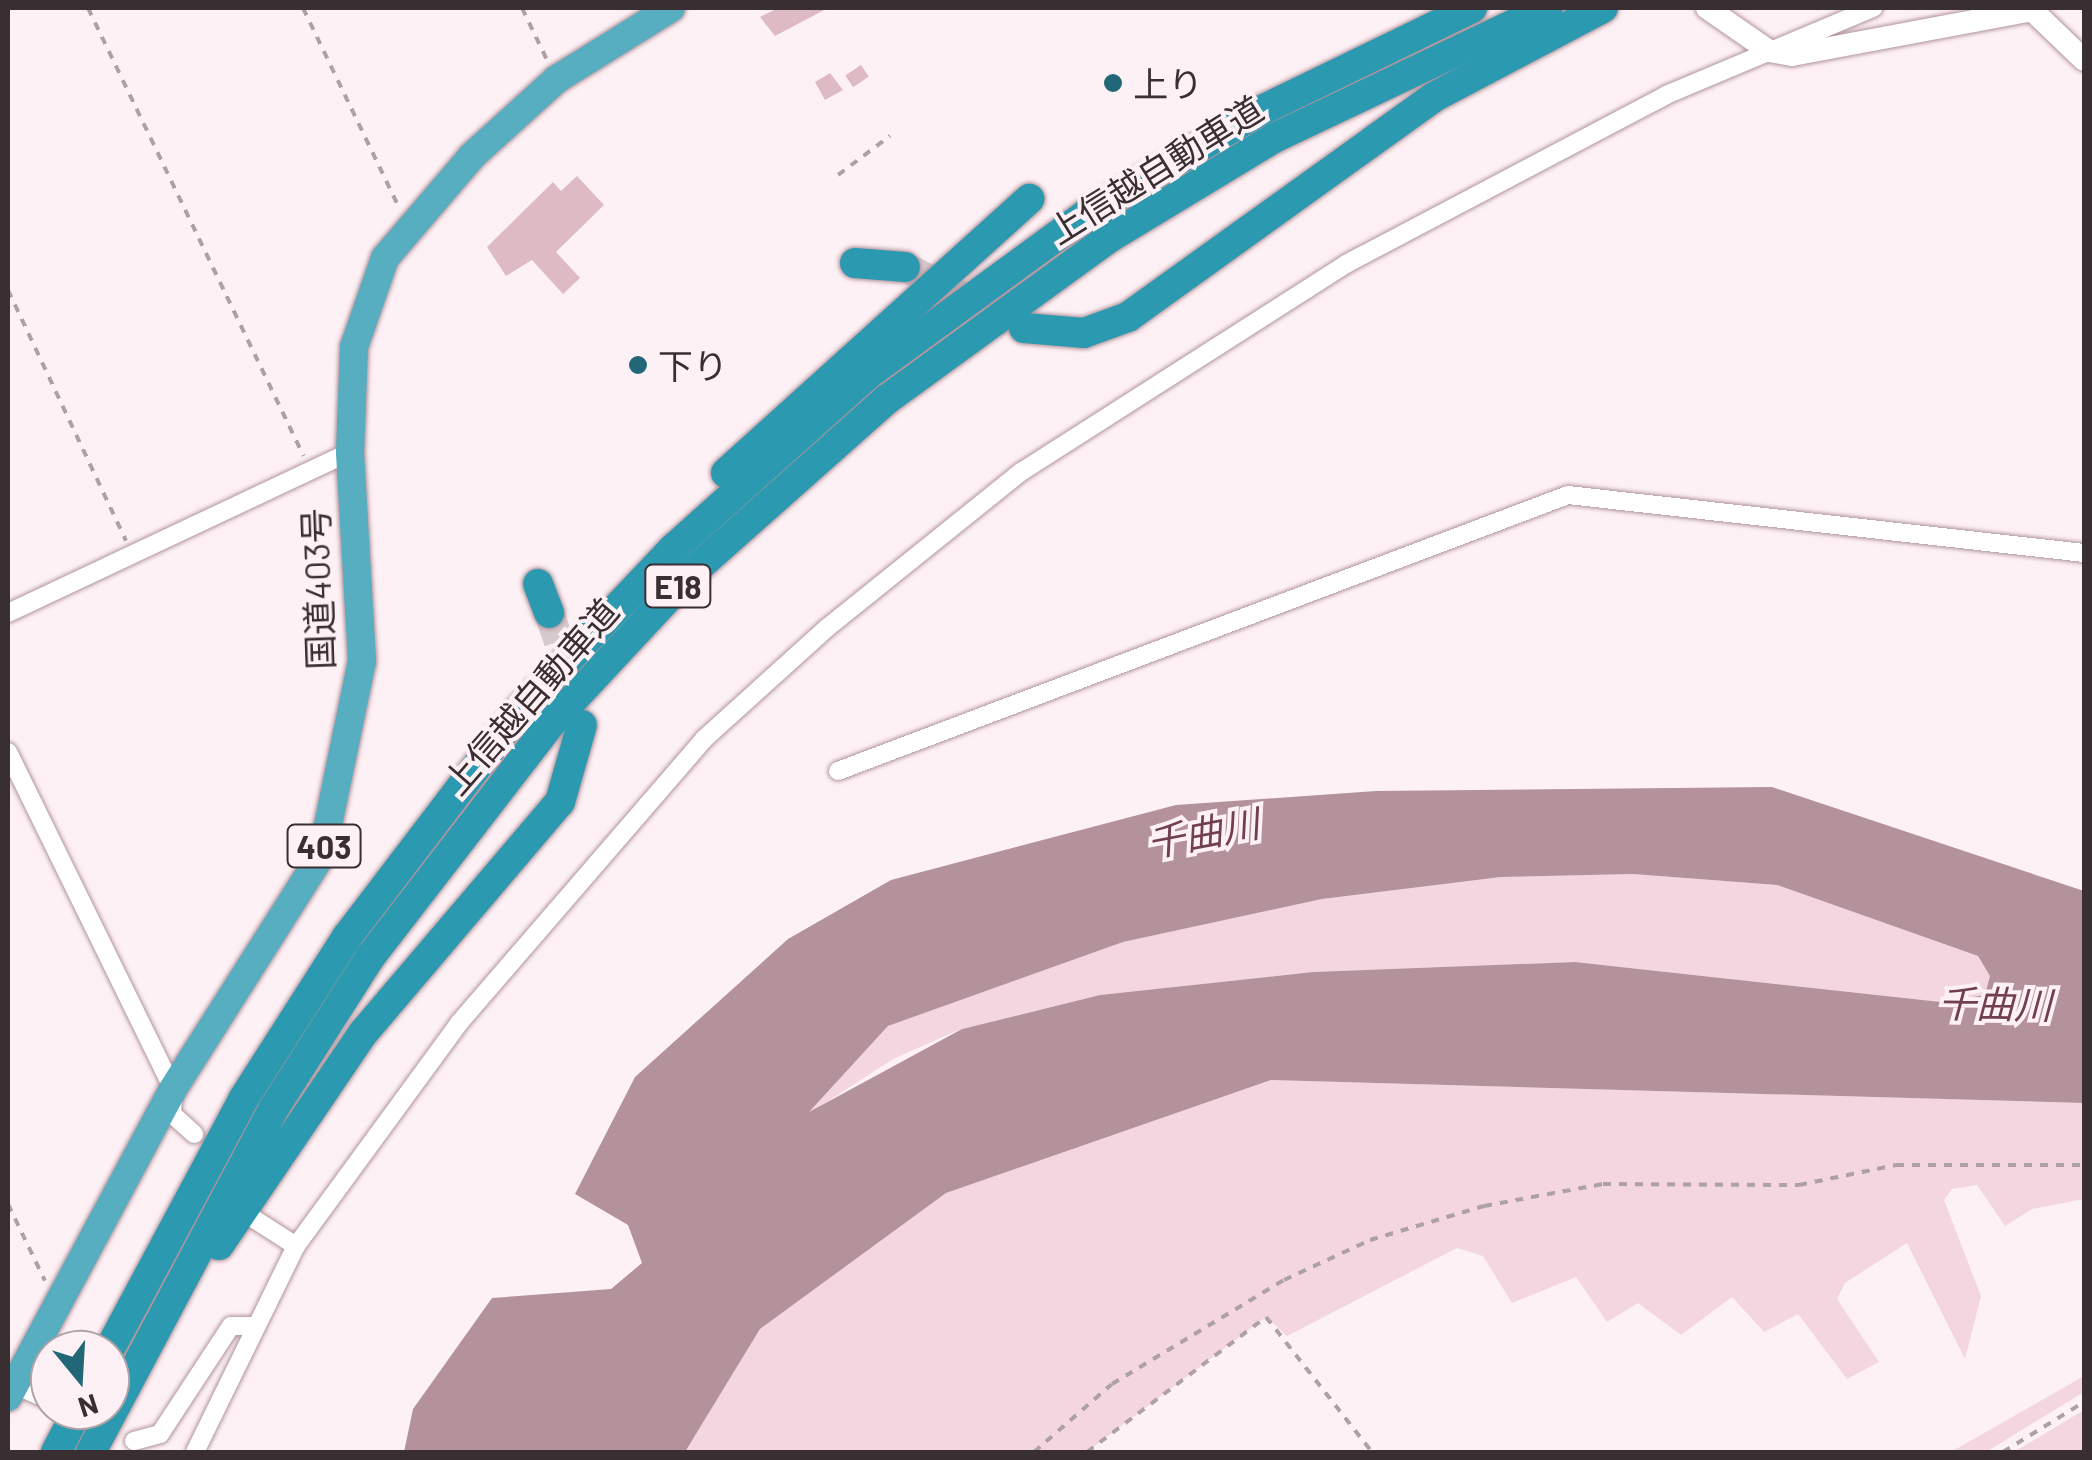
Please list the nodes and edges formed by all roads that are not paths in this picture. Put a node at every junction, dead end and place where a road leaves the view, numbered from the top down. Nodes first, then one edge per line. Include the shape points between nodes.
1 (672, 8) edge
2 (1472, 8) edge
3 (1548, 8) edge
4 (1602, 8) edge
5 (1708, 8) edge
6 (1873, 8) edge
7 (1769, 51) junction
8 (2084, 60) edge
9 (1029, 199) dead end
10 (855, 263) dead end
11 (904, 268) tunnel mouth
12 (1024, 328) tunnel mouth
13 (350, 452) junction
14 (2084, 554) edge
15 (538, 584) dead end
16 (8, 613) edge
17 (549, 613) tunnel mouth
18 (521, 709) junction
19 (582, 725) dead end
20 (8, 752) edge
21 (838, 771) dead end
22 (173, 1089) junction
23 (194, 1134) dead end
24 (254, 1219) dead end
25 (296, 1246) junction
26 (253, 1326) junction
27 (120, 1330) edge
28 (10, 1388) edge
29 (134, 1441) dead end
30 (91, 1452) edge
31 (100, 1452) edge
32 (195, 1452) edge

1 - 13 highway, 国道403号 / 403 via 557,80 385,258 354,347
2 - 18 highway, 上信越自動車道 / E18 via 1170,163 938,319 737,488
3 - 30 highway, 上信越自動車道 / E18 via 1274,138 1109,238 886,400 689,575 541,736 371,956 246,1157
4 - 12 highway via 1434,97 1128,317 1074,334
5 - 7 street
6 - 7 street
7 - 8 street via 1792,55 2032,10
7 - 25 street via 1553,151 1247,323 1021,472 828,627 704,740 567,891
9 - 18 highway via 758,440
10 - 11 highway
13 - 16 street via 309,465
13 - 22 highway, 国道403号 / 403 via 362,660 348,762 322,854
14 - 21 street via 1568,495
15 - 17 highway
18 - 27 highway, 上信越自動車道 / E18 via 294,1017
19 - 31 highway via 560,802 320,1091 206,1266
20 - 22 street
22 - 23 street via 172,1114
22 - 28 highway, 国道403号 / 403
24 - 25 street
25 - 26 street
26 - 29 street via 231,1326 160,1434
26 - 32 street

